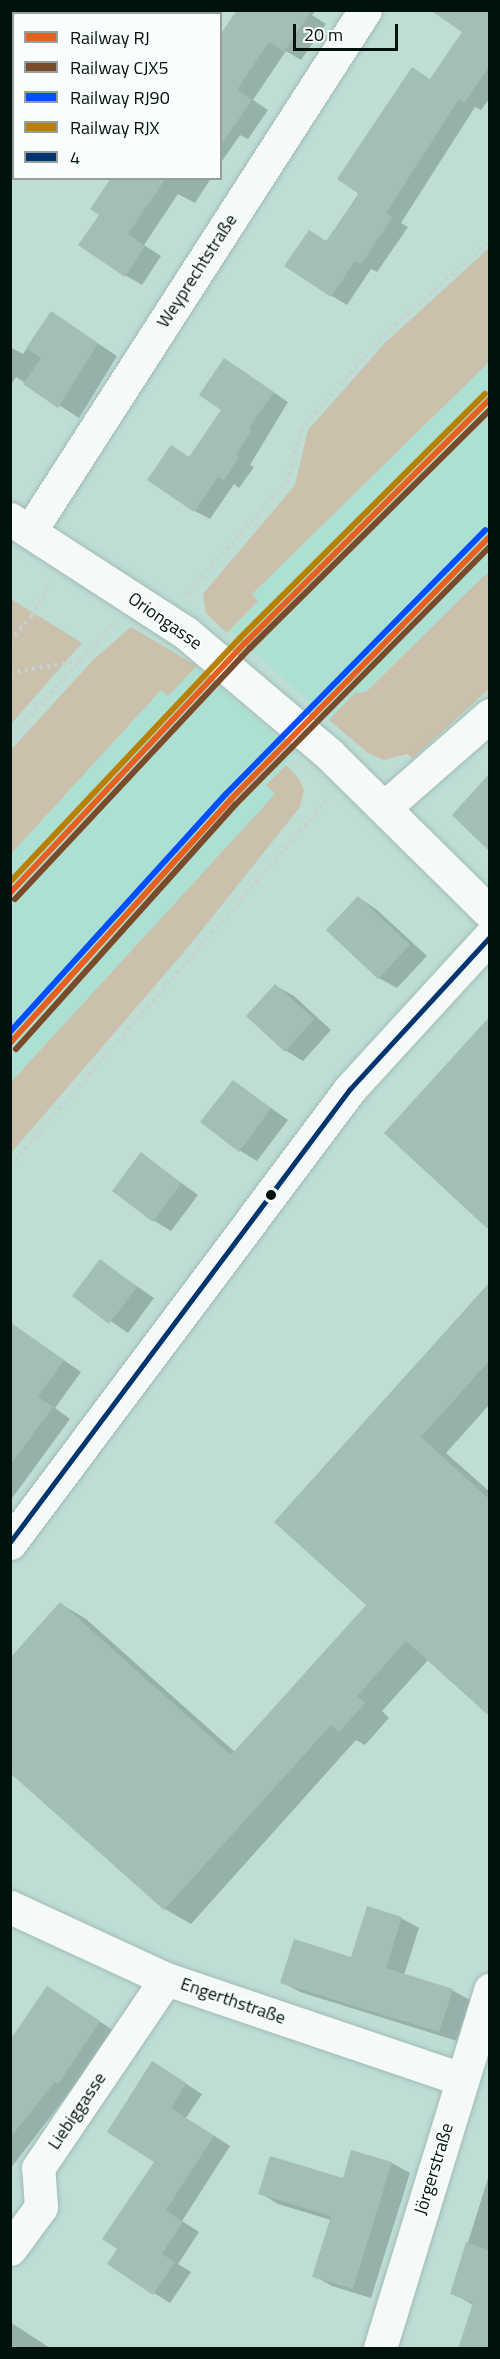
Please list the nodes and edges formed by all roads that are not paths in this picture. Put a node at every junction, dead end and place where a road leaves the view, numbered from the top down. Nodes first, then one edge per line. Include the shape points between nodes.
1 (365, 10) edge
2 (20, 525) edge
3 (489, 715) edge
4 (385, 807) junction
5 (489, 913) edge
6 (489, 936) edge
7 (10, 1543) edge
8 (10, 1907) edge
9 (166, 1979) junction
10 (489, 1990) edge
11 (462, 2079) junction
12 (10, 2249) edge
13 (381, 2349) edge

1 - 2 street, Weyprechtstraße
2 - 4 street, Oriongasse via 186,633
3 - 4 street
4 - 5 street, Oriongasse
6 - 7 street via 350,1089
8 - 9 street, Engerthstraße
9 - 11 street, Engerthstraße
9 - 12 street, Liebiggasse via 38,2168 41,2207
10 - 11 street, Jörgerstraße
11 - 13 street, Jörgerstraße

